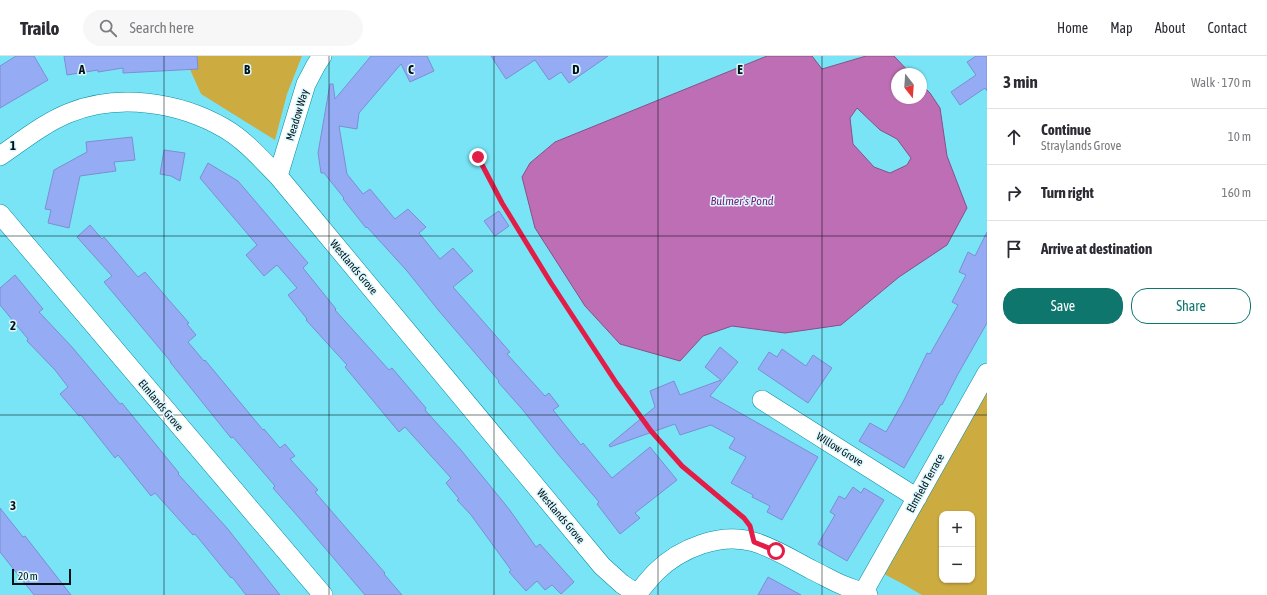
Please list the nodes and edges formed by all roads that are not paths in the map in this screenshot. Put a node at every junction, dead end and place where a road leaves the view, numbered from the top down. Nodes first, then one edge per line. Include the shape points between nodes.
1 (322, 56) edge
2 (0, 156) edge
3 (278, 176) junction
4 (0, 214) edge
5 (987, 373) edge
6 (762, 400) dead end
7 (917, 498) junction
8 (637, 594) edge
9 (865, 594) edge
10 (322, 595) edge

1 - 3 street, Meadow Way via 306,84
2 - 3 street, Westlands Grove via 42,127 69,113 119,102 148,102 200,117 224,129 257,155
3 - 8 street, Westlands Grove via 602,566
4 - 10 street, Elmlands Grove
5 - 7 street, Elmfield Terrace
6 - 7 street, Willow Grove
7 - 9 street, Elmfield Terrace
8 - 9 street via 656,572 685,552 720,540 737,539 754,542 776,551

